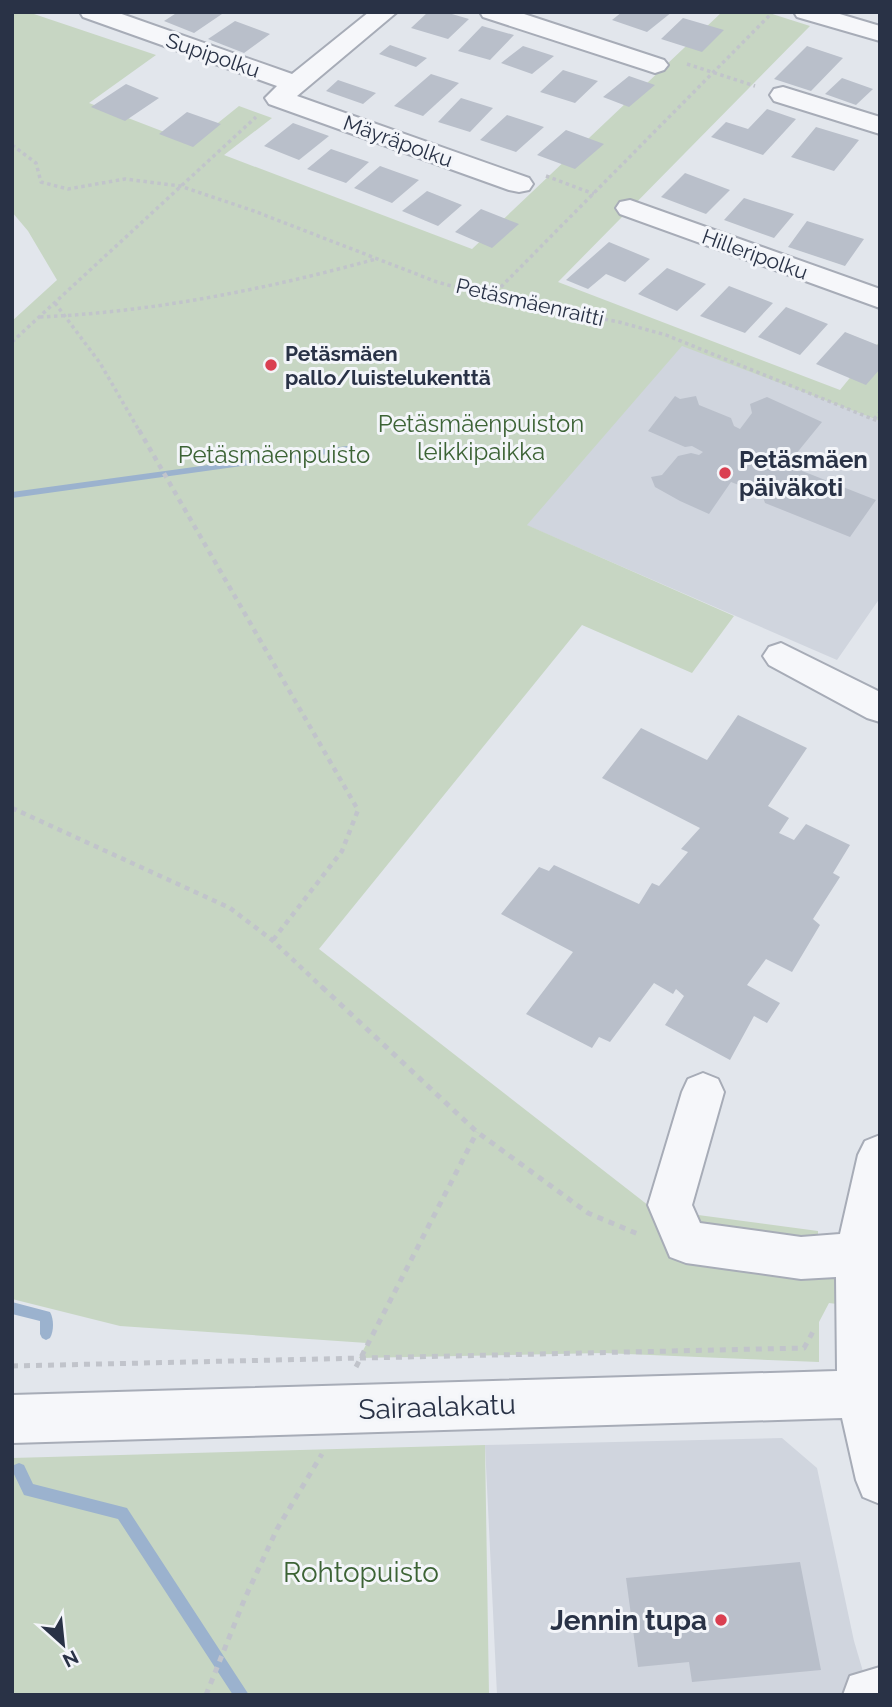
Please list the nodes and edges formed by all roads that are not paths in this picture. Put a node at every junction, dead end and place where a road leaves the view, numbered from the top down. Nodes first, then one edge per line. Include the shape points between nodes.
1 (92, 12) edge
2 (385, 12) edge
3 (492, 12) edge
4 (806, 12) edge
5 (880, 34) edge
6 (655, 65) dead end
7 (286, 94) junction
8 (783, 95) dead end
9 (880, 126) edge
10 (519, 184) dead end
11 (630, 208) dead end
12 (880, 299) edge
13 (781, 656) dead end
14 (875, 697) edge
15 (703, 1092) dead end
16 (880, 1155) edge
17 (869, 1255) edge
18 (861, 1394) junction
19 (12, 1419) edge
20 (880, 1480) edge
21 (880, 1693) edge
22 (869, 1695) edge

1 - 7 street, Supipolku
2 - 7 street
3 - 6 street
4 - 5 street
7 - 10 street, Mäyräpolku
8 - 9 street
11 - 12 street, Hilleripolku
13 - 14 street
15 - 17 street via 670,1205 686,1242 801,1258
16 - 17 street
17 - 18 street via 860,1307
18 - 19 street, Sairaalakatu
18 - 20 street
21 - 22 street

